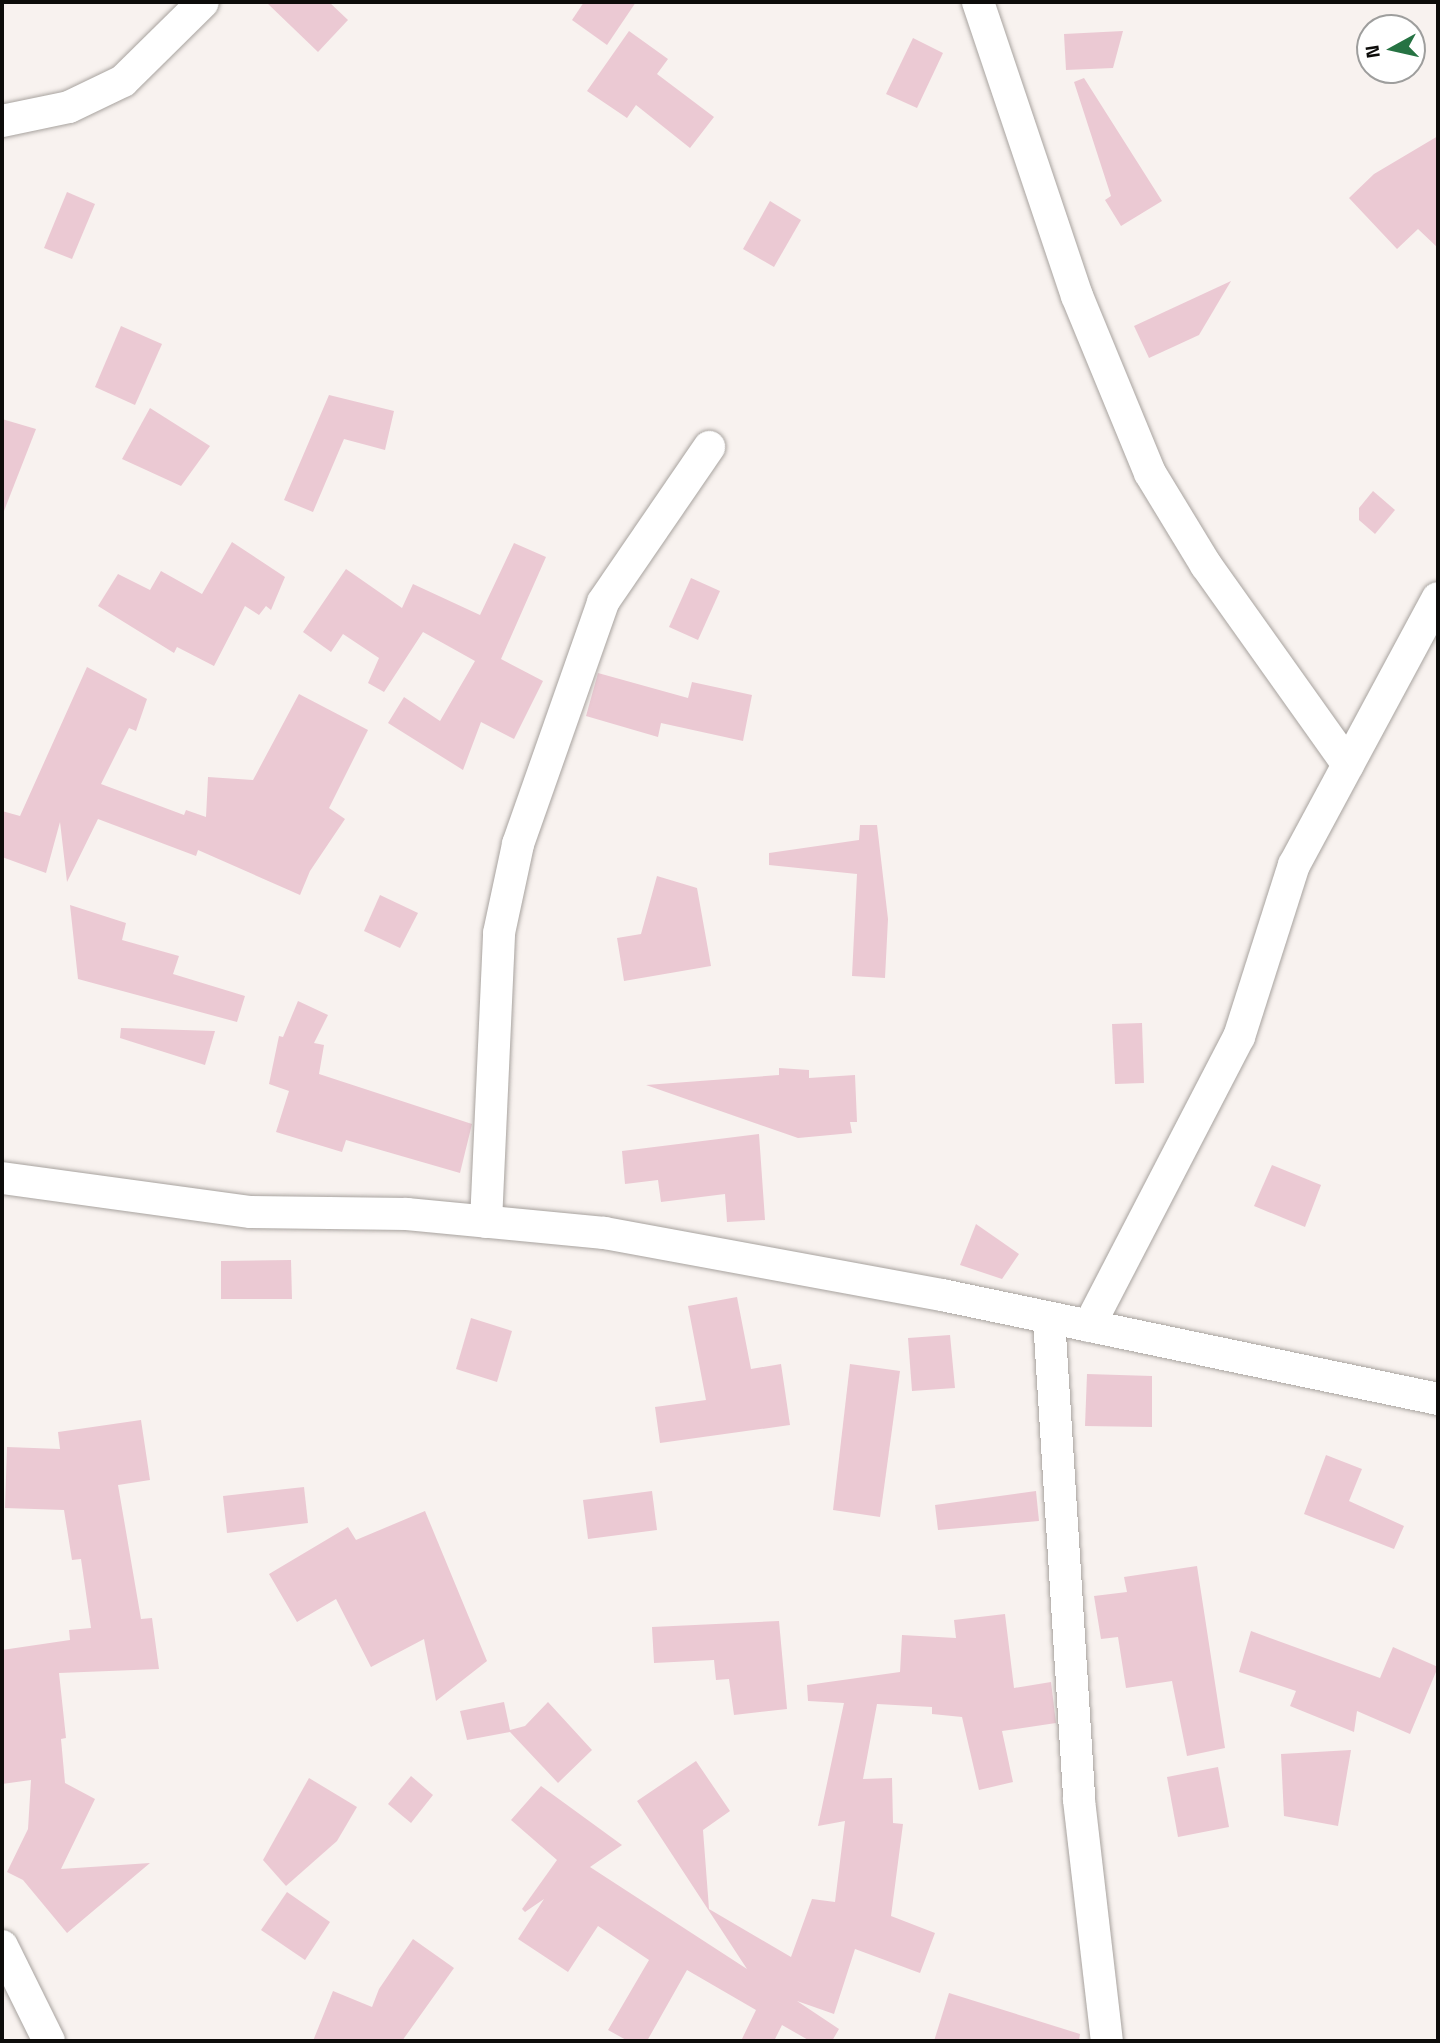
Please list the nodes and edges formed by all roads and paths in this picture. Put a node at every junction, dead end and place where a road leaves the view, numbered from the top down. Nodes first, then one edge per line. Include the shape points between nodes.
1 (203, 2) edge
2 (978, 2) edge
3 (2, 121) edge
4 (709, 447) dead end
5 (1438, 598) edge
6 (1348, 765) junction
7 (2, 1178) edge
8 (486, 1222) junction
9 (1049, 1318) junction
10 (1089, 1326) junction
11 (1438, 1399) edge
12 (2, 1946) edge
13 (49, 2041) edge
14 (1107, 2041) edge

1 - 3 street via 123,81 69,107
2 - 6 street via 1077,296 1150,473 1206,565
4 - 8 street via 603,602 518,844 499,933
5 - 6 street
6 - 10 street via 1294,865 1239,1037
7 - 8 street via 251,1212 407,1214
8 - 9 street via 604,1233
9 - 10 street
9 - 14 street via 1079,1800
10 - 11 street
12 - 13 street

